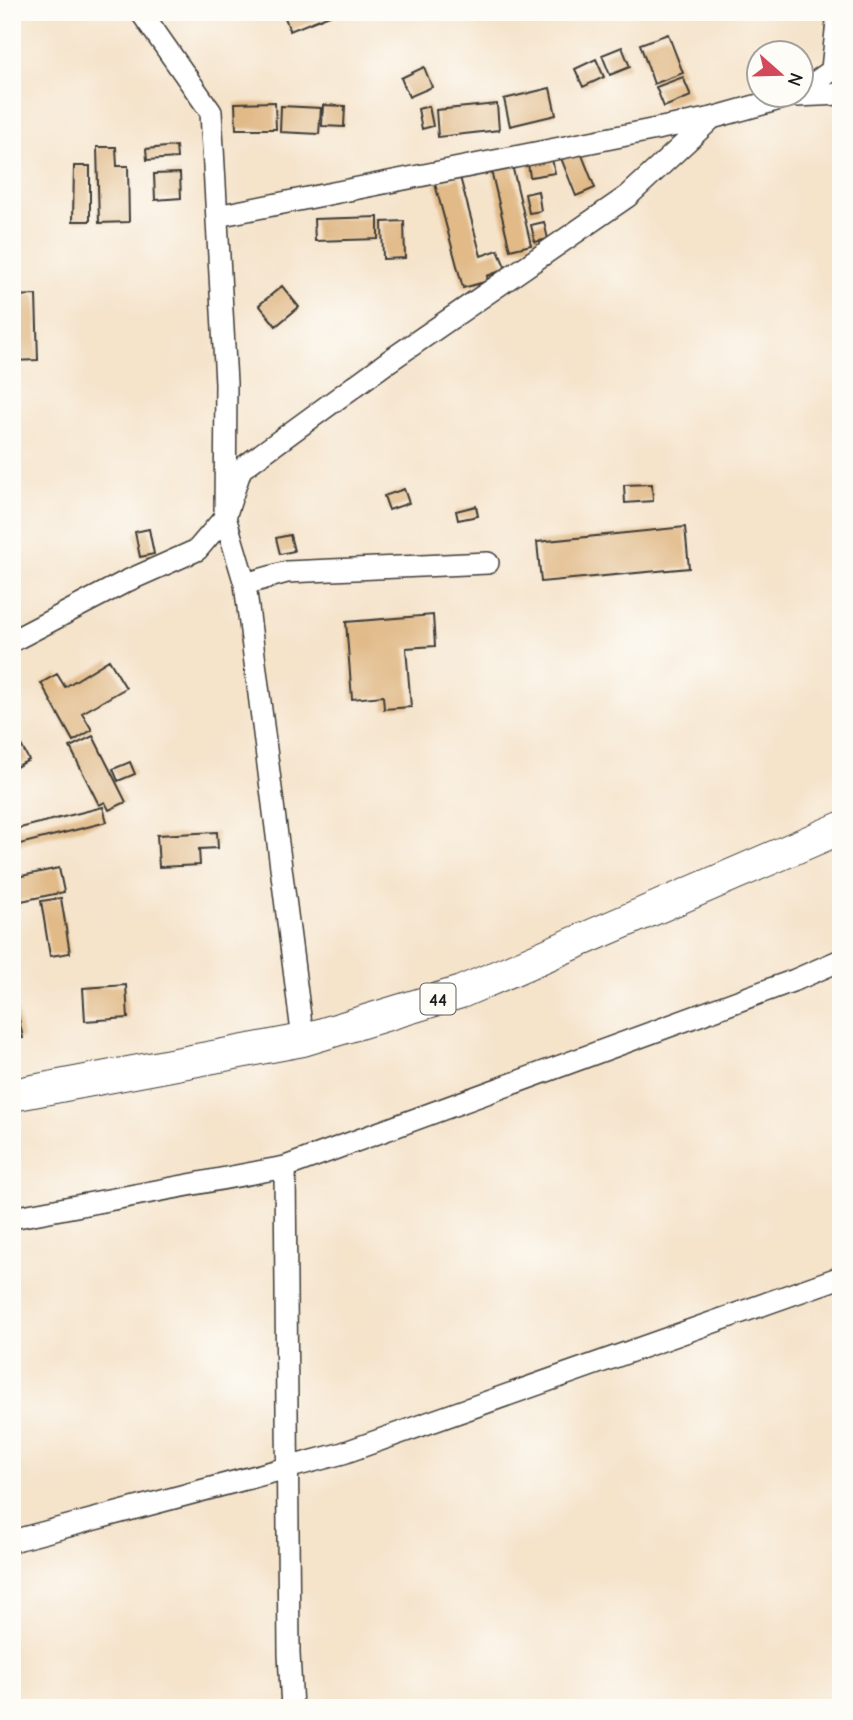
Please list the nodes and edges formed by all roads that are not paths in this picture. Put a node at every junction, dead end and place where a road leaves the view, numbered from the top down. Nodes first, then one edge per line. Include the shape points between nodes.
1 (141, 12) edge
2 (838, 12) edge
3 (836, 66) edge
4 (814, 82) edge
5 (814, 94) edge
6 (841, 94) edge
7 (748, 108) edge
8 (712, 118) junction
9 (217, 216) junction
10 (225, 517) junction
11 (488, 563) dead end
12 (245, 584) junction
13 (12, 641) edge
14 (841, 828) edge
15 (841, 960) edge
16 (303, 1040) junction
17 (12, 1095) edge
18 (285, 1167) junction
19 (12, 1218) edge
20 (841, 1277) edge
21 (287, 1468) junction
22 (12, 1541) edge
23 (292, 1708) edge

1 - 9 street via 211,112
2 - 3 street
3 - 4 street
5 - 6 street
7 - 8 street
8 - 9 street
8 - 10 street via 628,196 242,469
9 - 10 street via 226,383
10 - 12 street
10 - 13 street via 197,550
11 - 12 street via 287,572
12 - 16 street
14 - 16 main road, 44 via 461,992
15 - 18 street
16 - 17 main road, 44
18 - 19 street
18 - 21 street
20 - 21 street via 343,1453
21 - 22 street
21 - 23 street

